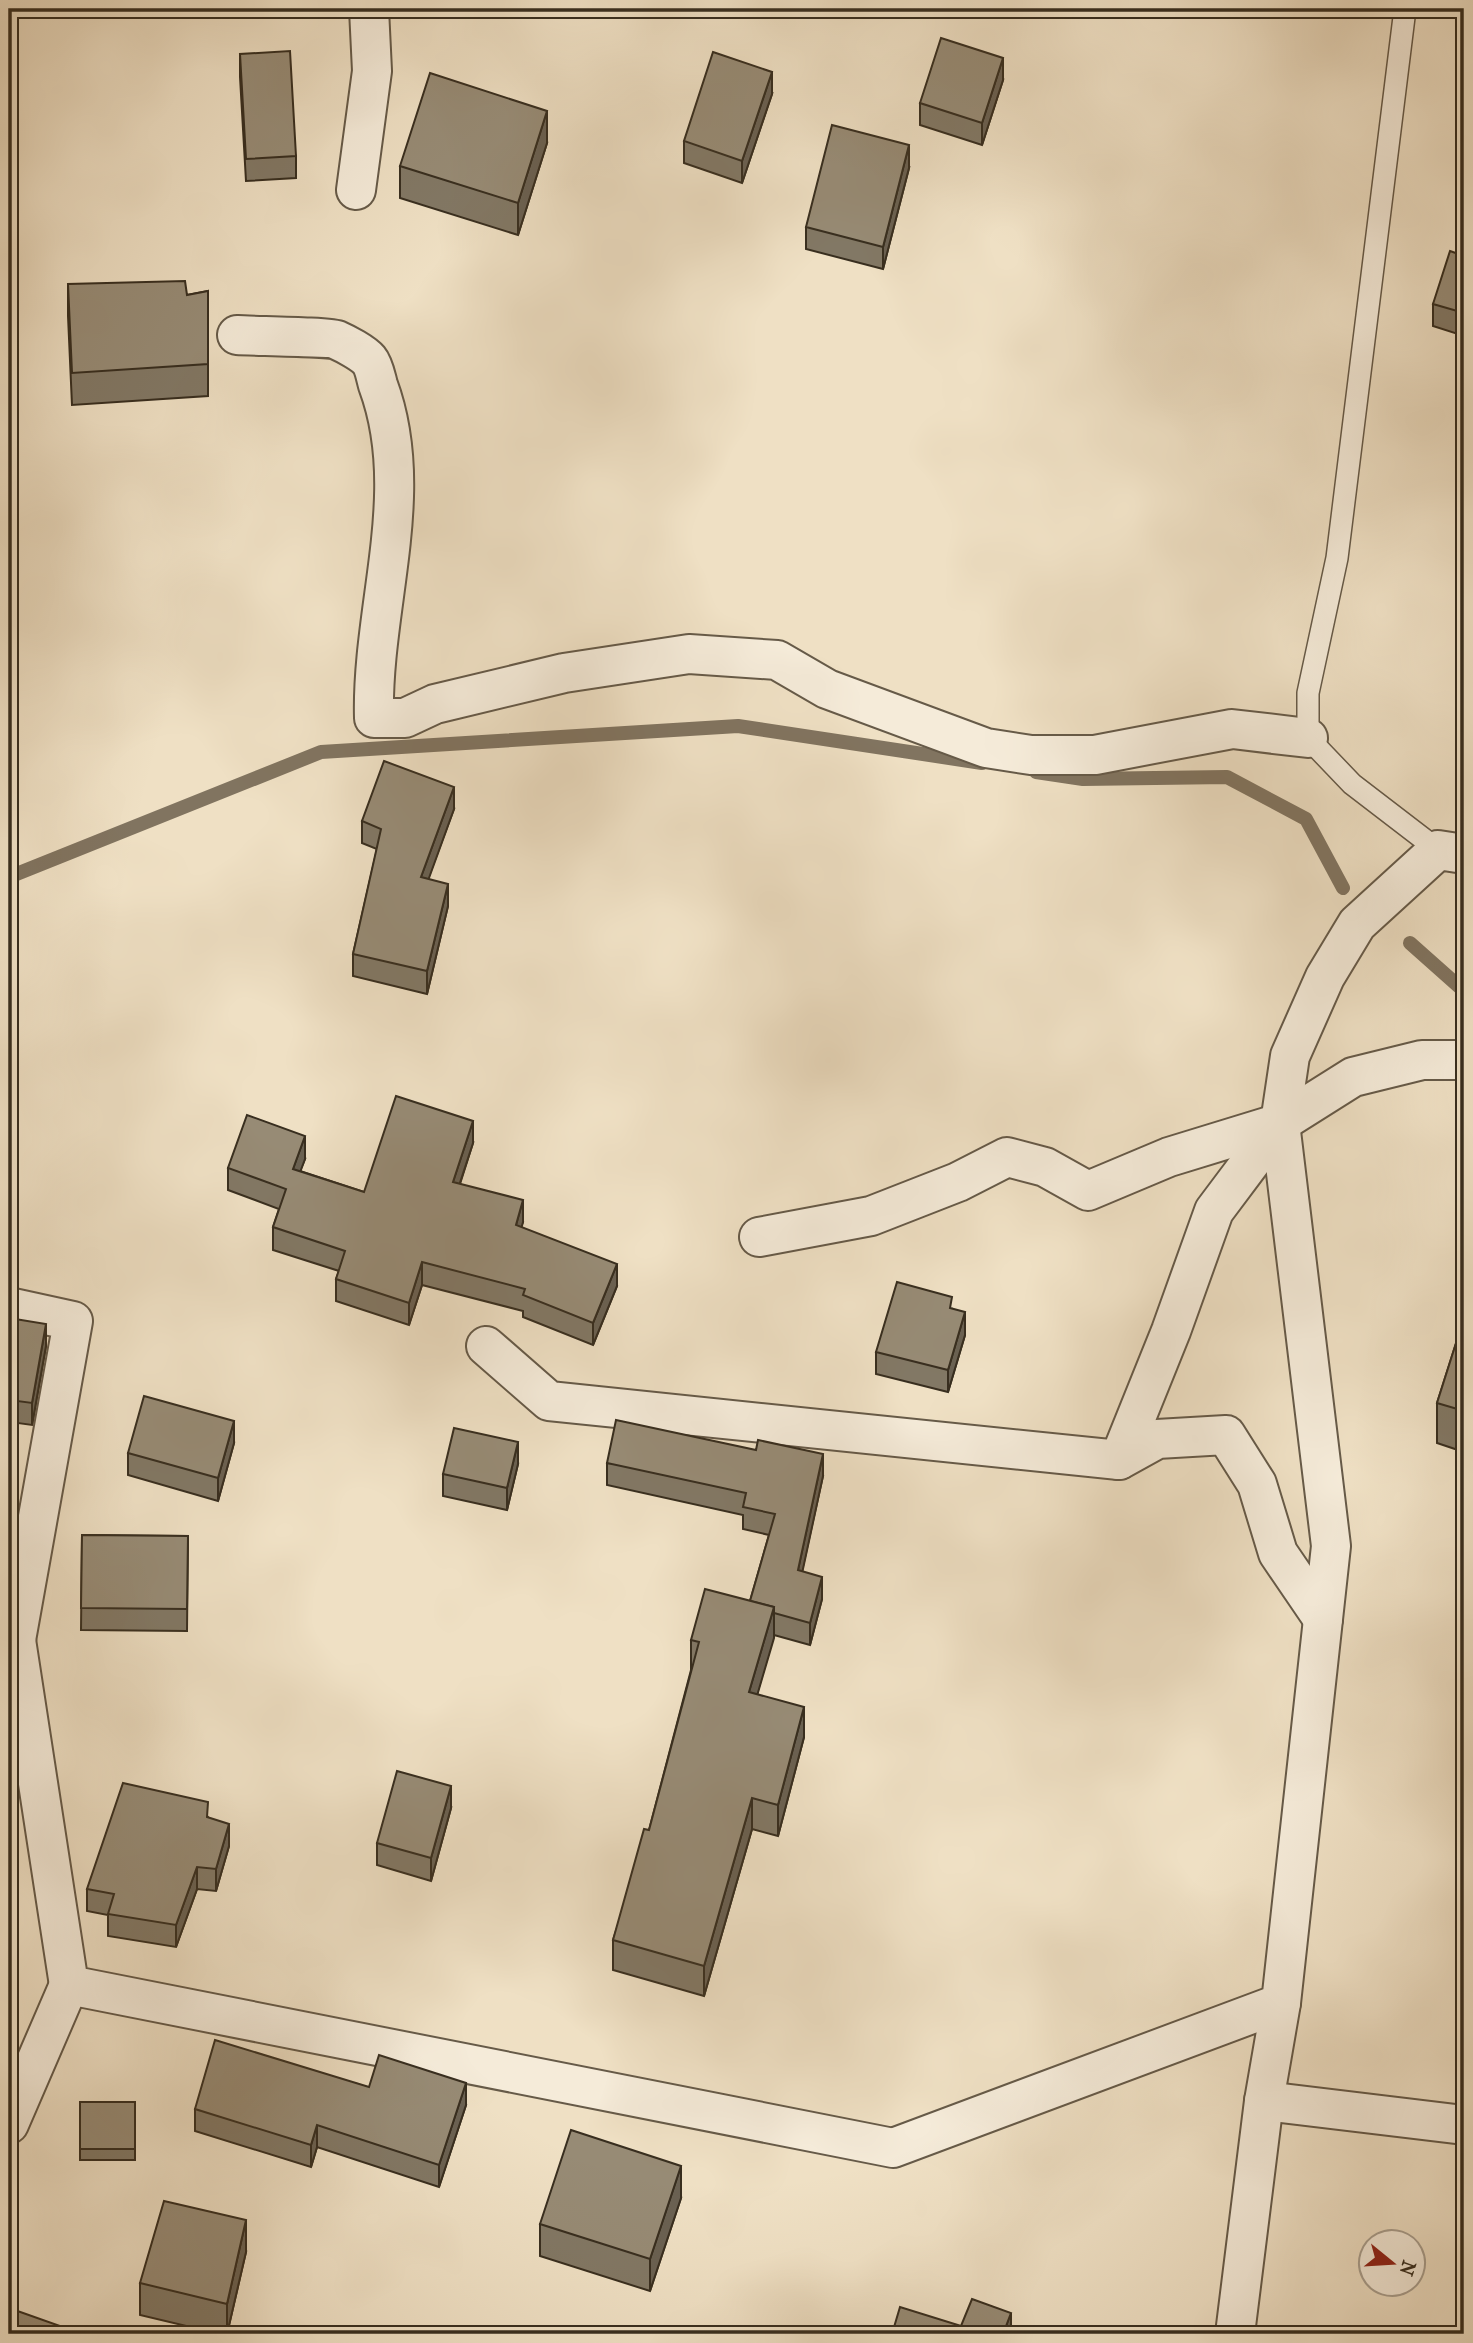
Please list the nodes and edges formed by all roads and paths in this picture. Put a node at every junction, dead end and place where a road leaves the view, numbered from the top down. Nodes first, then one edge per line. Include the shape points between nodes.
1 (369, 9) edge
2 (1405, 9) edge
3 (356, 190) dead end
4 (237, 335) dead end
5 (1308, 738) junction
6 (1451, 852) edge
7 (1464, 1060) edge
8 (1280, 1124) junction
9 (759, 1237) dead end
10 (9, 1307) edge
11 (486, 1346) dead end
12 (1119, 1460) junction
13 (1323, 1619) junction
14 (12, 1639) edge
15 (69, 1984) junction
16 (1281, 2003) junction
17 (1264, 2101) junction
18 (9, 2123) edge
19 (1464, 2125) edge
20 (1235, 2334) edge

1 - 3 street via 372,71
2 - 5 lane via 1338,558 1308,693
4 - 5 street via 335,338 369,360 387,408 394,475 391,562 373,681 374,718 405,718 435,704 564,673 689,654 777,660 827,689 986,748 1031,755 1095,755 1232,729
5 - 6 lane via 1352,784
6 - 8 street via 1357,924 1325,977 1290,1056
7 - 8 street via 1423,1060 1353,1077
8 - 9 street via 1169,1157 1088,1191 1045,1167 1007,1157 871,1216
8 - 12 street via 1214,1211
8 - 13 street via 1331,1546
10 - 14 street via 73,1321
11 - 12 street via 549,1401
12 - 13 street via 1157,1439 1226,1435 1256,1484 1278,1553
13 - 16 street
14 - 15 street
15 - 16 street via 893,2148
15 - 18 street
16 - 17 street
17 - 19 street
17 - 20 street

